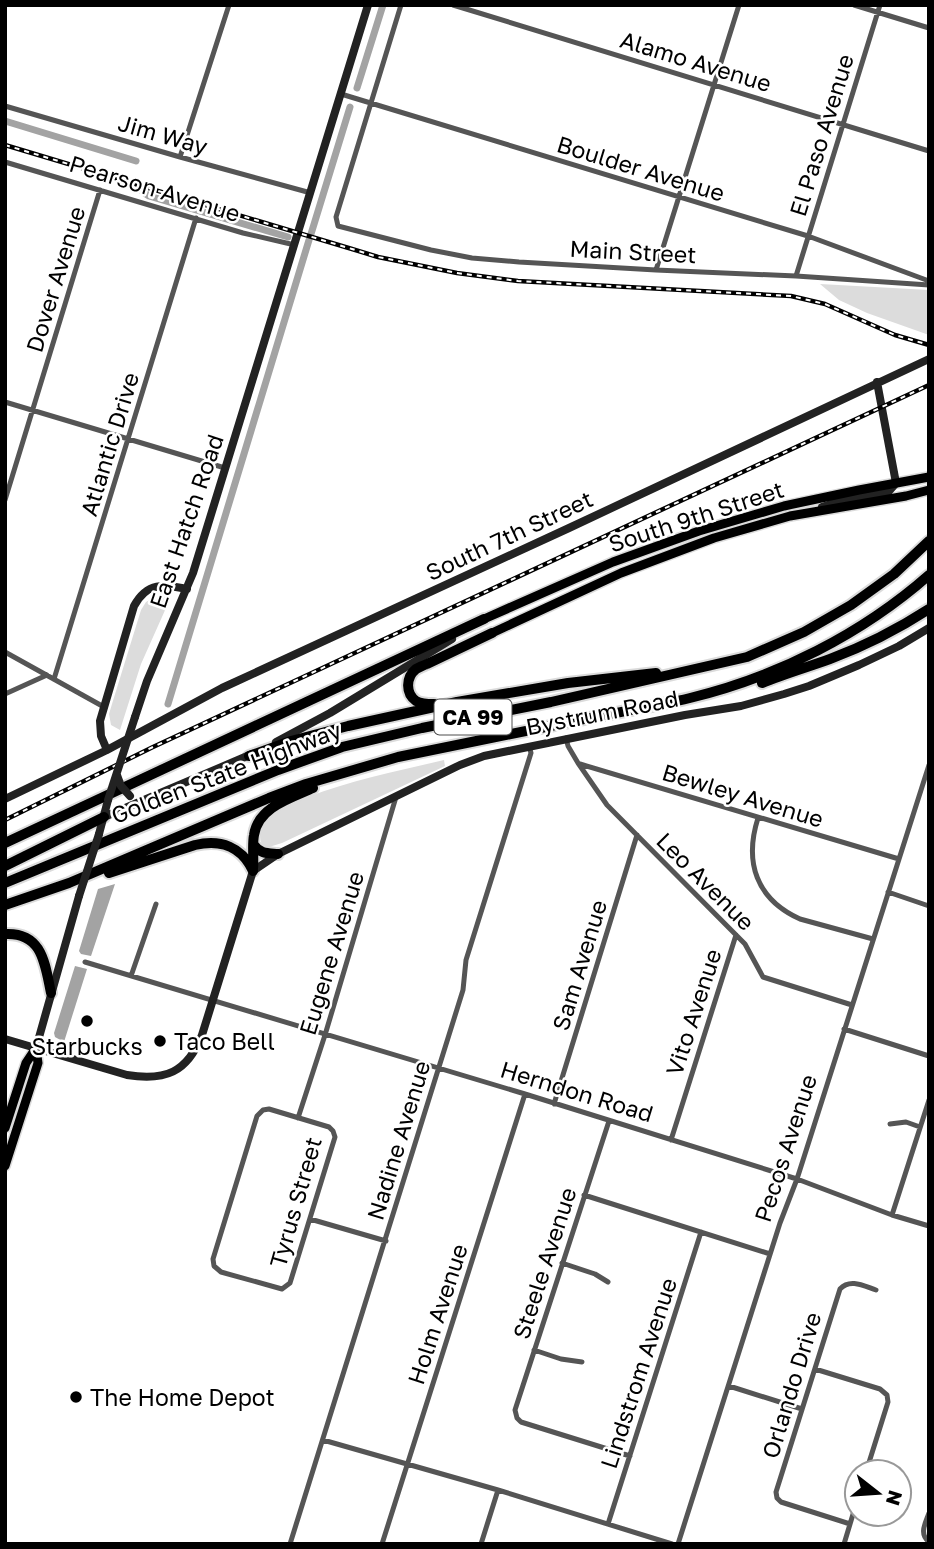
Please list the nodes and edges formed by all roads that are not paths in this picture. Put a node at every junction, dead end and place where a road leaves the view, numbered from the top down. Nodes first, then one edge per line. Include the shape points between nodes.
1 (229, 5) edge
2 (368, 5) edge
3 (401, 5) edge
4 (453, 5) edge
5 (738, 5) edge
6 (854, 5) edge
7 (880, 5) edge
8 (878, 13) junction
9 (929, 28) edge
10 (714, 85) junction
11 (341, 94) junction
12 (370, 103) junction
13 (5, 106) edge
14 (843, 124) junction
15 (929, 151) edge
16 (180, 157) junction
17 (5, 162) edge
18 (100, 190) junction
19 (311, 193) junction
20 (678, 198) junction
21 (196, 218) junction
22 (808, 236) junction
23 (295, 245) junction
24 (656, 270) junction
25 (796, 276) junction
26 (929, 283) edge
27 (929, 359) edge
28 (877, 382) junction
29 (5, 402) edge
30 (33, 411) junction
31 (128, 439) junction
32 (225, 468) junction
33 (929, 477) edge
34 (896, 483) junction
35 (925, 490) edge
36 (5, 500) edge
37 (790, 516) junction
38 (699, 531) junction
39 (929, 541) edge
40 (702, 542) junction
41 (929, 575) edge
42 (187, 589) junction
43 (929, 608) edge
44 (485, 619) junction
45 (929, 628) edge
46 (492, 634) joint
47 (5, 652) edge
48 (704, 668) junction
49 (47, 675) junction
50 (54, 679) junction
51 (5, 694) edge
52 (691, 698) junction
53 (457, 702) junction
54 (104, 707) junction
55 (566, 738) junction
56 (529, 746) junction
57 (107, 750) junction
58 (248, 756) junction
59 (578, 764) junction
60 (929, 765) edge
61 (362, 766) junction
62 (117, 773) junction
63 (151, 797) junction
64 (396, 797) junction
65 (5, 799) edge
66 (104, 817) junction
67 (758, 818) junction
68 (637, 835) junction
69 (5, 843) edge
70 (254, 845) junction
71 (278, 853) junction
72 (899, 859) junction
73 (5, 866) edge
74 (253, 871) junction
75 (5, 883) edge
76 (69, 883) junction
77 (888, 892) junction
78 (156, 904) dead end
79 (5, 905) edge
80 (929, 906) edge
81 (5, 933) edge
82 (736, 935) junction
83 (873, 939) junction
84 (85, 962) dead end
85 (131, 976) junction
86 (51, 993) junction
87 (212, 1001) junction
88 (852, 1004) junction
89 (844, 1029) junction
90 (325, 1035) junction
91 (5, 1039) edge
92 (36, 1048) junction
93 (929, 1056) edge
94 (439, 1069) junction
95 (525, 1094) junction
96 (929, 1100) edge
97 (554, 1104) junction
98 (298, 1118) junction
99 (609, 1121) junction
100 (890, 1124) dead end
101 (920, 1127) junction
102 (5, 1128) edge
103 (671, 1140) junction
104 (5, 1166) edge
105 (797, 1179) junction
106 (584, 1195) junction
107 (892, 1215) junction
108 (310, 1219) junction
109 (929, 1226) edge
110 (701, 1232) junction
111 (386, 1241) junction
112 (771, 1254) junction
113 (562, 1263) junction
114 (608, 1282) dead end
115 (876, 1290) dead end
116 (534, 1350) junction
117 (582, 1362) dead end
118 (814, 1369) junction
119 (729, 1386) junction
120 (802, 1409) junction
121 (323, 1440) junction
122 (629, 1456) junction
123 (870, 1458) edge
124 (407, 1464) junction
125 (498, 1490) junction
126 (929, 1514) edge
127 (843, 1522) edge
128 (608, 1524) junction
129 (927, 1540) edge
130 (290, 1544) edge
131 (382, 1544) edge
132 (481, 1544) edge
133 (672, 1544) edge
134 (678, 1544) edge

1 - 16 street
2 - 11 street, East Hatch Road
3 - 12 street
4 - 10 street, Alamo Avenue
5 - 10 street
6 - 8 street
7 - 8 street, El Paso Avenue
8 - 9 street
8 - 14 street, El Paso Avenue
10 - 14 street, Alamo Avenue
10 - 20 street
11 - 12 street, Boulder Avenue
11 - 19 street, East Hatch Road
12 - 20 street, Boulder Avenue
12 - 24 street, Main Street via 335,217 338,226 472,258
13 - 16 street, Jim Way
14 - 15 street, Alamo Avenue
14 - 22 street, El Paso Avenue
16 - 19 street, Jim Way
17 - 18 street, Pearson Avenue
18 - 21 street, Pearson Avenue
18 - 30 street, Dover Avenue
19 - 23 street, East Hatch Road
20 - 22 street, Boulder Avenue
20 - 24 street
21 - 23 street, Pearson Avenue
21 - 31 street, Atlantic Drive
22 - 25 street, El Paso Avenue
22 - 26 street, Boulder Avenue
23 - 32 street, East Hatch Road
24 - 25 street, Main Street
25 - 26 street, Main Street
27 - 28 street, South 7th Street
28 - 34 street
28 - 57 street, South 7th Street via 222,688
29 - 30 street
30 - 31 street
30 - 36 street, Dover Avenue
31 - 32 street
31 - 50 street, Atlantic Drive
32 - 42 street, East Hatch Road
33 - 34 main road, South 9th Street
34 - 35 main road
34 - 37 street via 890,491
34 - 38 main road, South 9th Street via 784,506
35 - 37 main road, South 9th Street
37 - 40 main road, South 9th Street
38 - 40 main road
38 - 44 main road, South 9th Street via 613,562
39 - 48 highway, Golden State Highway / CA 99 via 883,582 828,619 764,651
40 - 46 main road, South 9th Street via 621,573
41 - 52 highway, Golden State Highway / CA 99 via 848,634 766,673
42 - 54 street via 155,586 138,599
42 - 62 street, East Hatch Road, bridge via 147,681
43 - 52 highway via 890,632 829,659 752,686
44 - 58 street via 330,713
44 - 69 highway
45 - 55 street, Bystrum Road via 881,655 796,690 741,706
46 - 53 highway via 411,674 409,691 416,701
47 - 49 street
48 - 53 highway via 568,683
48 - 75 highway, Golden State Highway / CA 99 via 342,747
49 - 50 street
49 - 51 street
50 - 54 street
52 - 61 highway, Golden State Highway / CA 99
53 - 58 highway via 348,726
54 - 57 street via 100,729
55 - 56 street, Bystrum Road
55 - 59 street, Leo Avenue
56 - 64 street, Bystrum Road via 472,760
56 - 94 street, Nadine Avenue via 531,754 466,960 463,989
57 - 65 street, South 7th Street
58 - 63 street
59 - 67 street, Bewley Avenue
59 - 68 street, Leo Avenue via 607,805
60 - 72 street, Pecos Avenue
61 - 70 highway via 270,809 257,825
61 - 76 highway, Golden State Highway / CA 99 via 269,798
62 - 63 street, bridge via 130,796
62 - 66 street, East Hatch Road, bridge
63 - 66 street
64 - 71 street, Bystrum Road
64 - 90 street, Eugene Avenue
66 - 73 highway
66 - 86 street, East Hatch Road, bridge
67 - 72 street, Bewley Avenue
67 - 83 street via 752,860 761,886 773,902 800,919
68 - 82 street, Leo Avenue
68 - 97 street, Sam Avenue
70 - 71 highway via 261,852
70 - 74 highway
71 - 74 street, Bystrum Road
72 - 77 street, Pecos Avenue
74 - 76 highway via 240,852 210,843
74 - 87 street
76 - 79 highway, Golden State Highway / CA 99
77 - 80 street
77 - 83 street, Pecos Avenue
78 - 85 street
81 - 86 highway via 27,938 41,951
82 - 88 street, Leo Avenue via 764,977
82 - 103 street, Vito Avenue
83 - 88 street, Pecos Avenue
84 - 85 street, Herndon Road
85 - 87 street, Herndon Road
86 - 92 street, East Hatch Road
87 - 90 street, Herndon Road
87 - 92 street via 191,1056 164,1075 127,1075
88 - 89 street, Pecos Avenue
89 - 93 street
89 - 105 street, Pecos Avenue
90 - 94 street, Herndon Road
90 - 98 street, Eugene Avenue
91 - 92 street
92 - 102 main road, East Hatch Road via 26,1063
92 - 104 main road, East Hatch Road via 38,1063
94 - 95 street, Herndon Road
94 - 111 street, Nadine Avenue
95 - 97 street, Herndon Road
95 - 124 street, Holm Avenue
96 - 101 street
97 - 99 street, Herndon Road
98 - 108 street, Tyrus Street via 333,1131
98 - 108 street, Tyrus Street via 270,1109 257,1116 214,1266 221,1272 286,1288
99 - 103 street, Herndon Road
99 - 106 street, Steele Avenue
100 - 101 street via 906,1122
101 - 107 street
103 - 105 street, Herndon Road
105 - 107 street, Herndon Road
105 - 112 street, Pecos Avenue
106 - 110 street
106 - 113 street, Steele Avenue
107 - 109 street, Herndon Road
108 - 111 street
110 - 112 street
110 - 122 street, Lindstrom Avenue
111 - 121 street, Nadine Avenue
112 - 119 street, Pecos Avenue
113 - 114 street
113 - 116 street, Steele Avenue
115 - 118 street, Orlando Drive via 852,1283 840,1289
116 - 117 street
116 - 122 street, Steele Avenue via 515,1409 521,1422
118 - 120 street, Orlando Drive
118 - 123 street via 887,1395
119 - 120 street
119 - 134 street, Pecos Avenue
120 - 127 street, Orlando Drive via 777,1498
121 - 124 street
121 - 130 street, Nadine Avenue
122 - 128 street, Lindstrom Avenue
124 - 125 street
124 - 131 street, Holm Avenue
125 - 128 street
125 - 132 street
126 - 129 street via 923,1531
128 - 133 street

